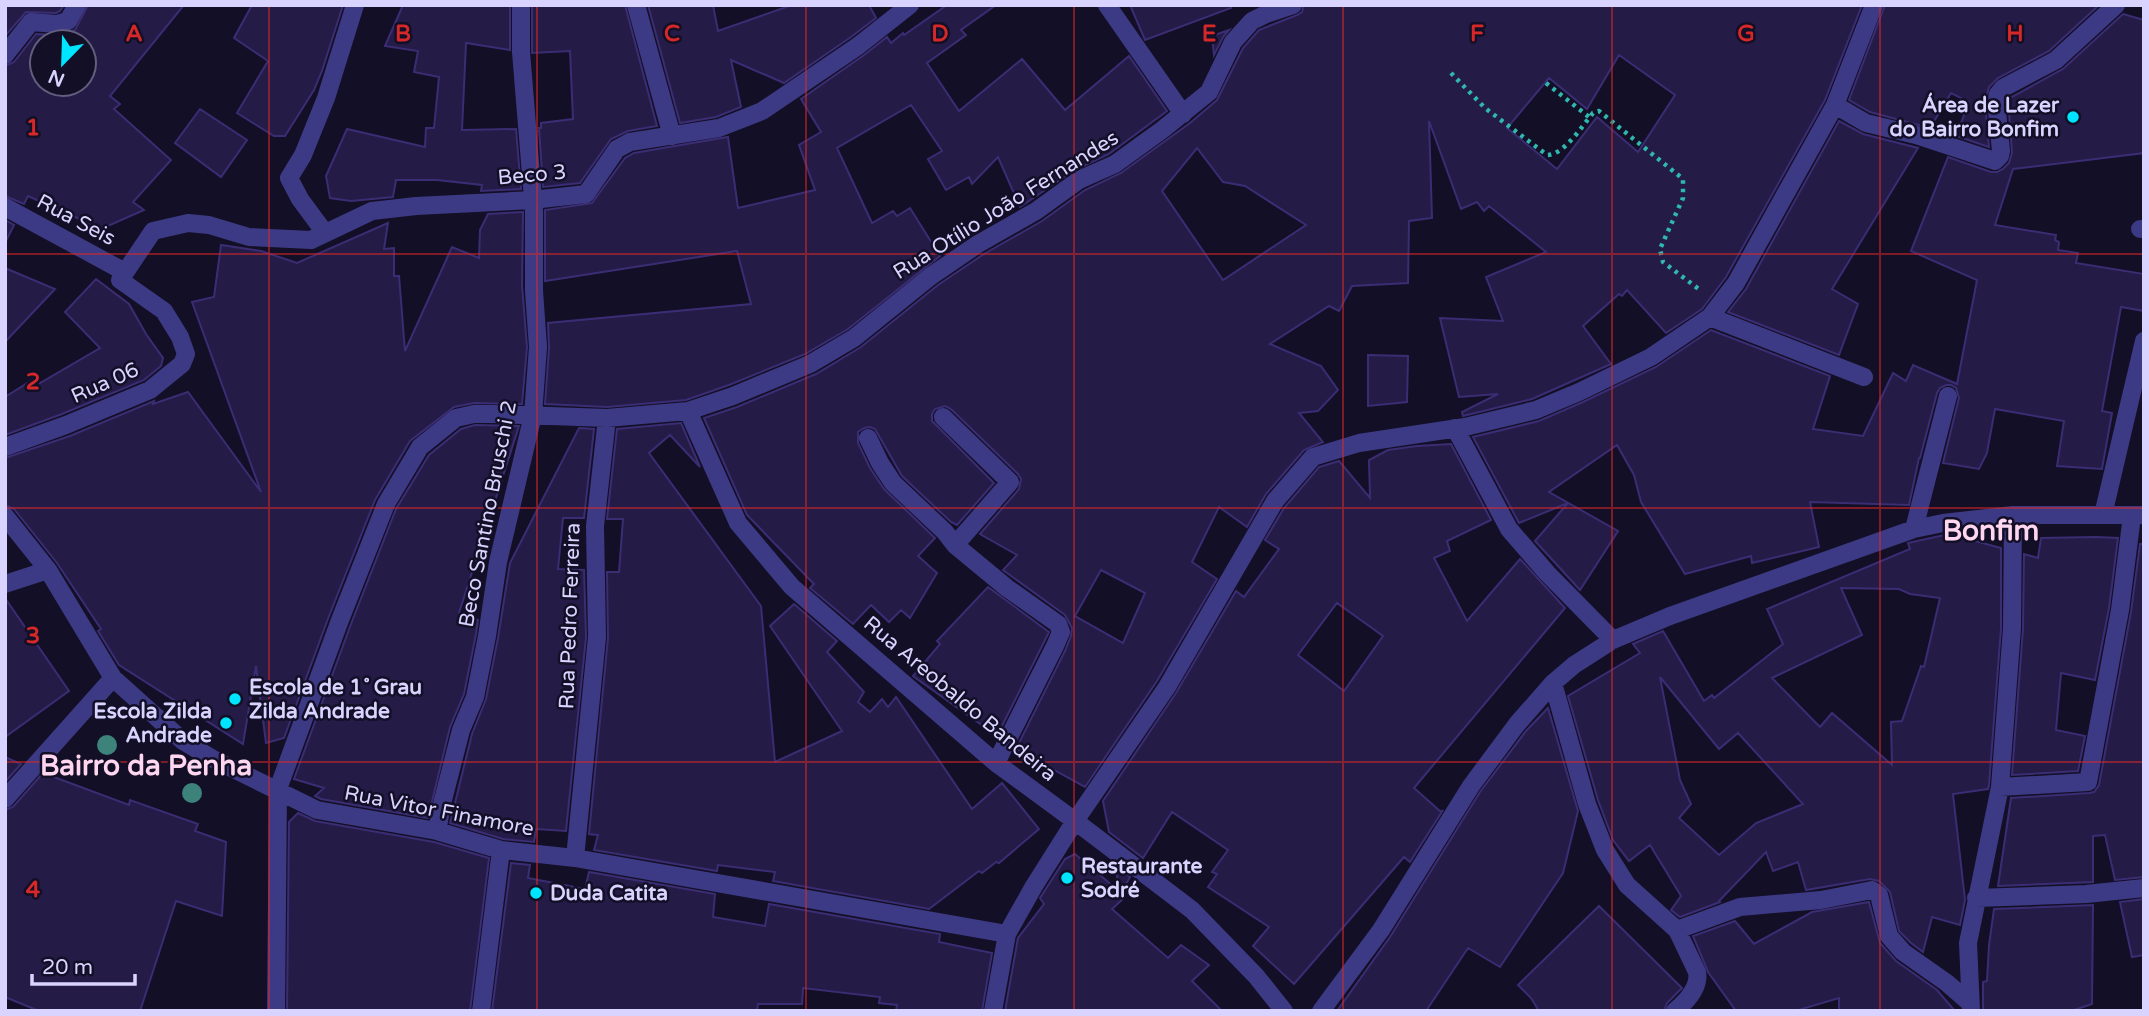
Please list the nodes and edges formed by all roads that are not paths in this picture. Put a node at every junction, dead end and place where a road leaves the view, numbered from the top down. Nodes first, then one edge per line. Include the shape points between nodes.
1 (77, 5) edge
2 (355, 5) edge
3 (521, 5) edge
4 (636, 5) edge
5 (911, 5) edge
6 (1107, 5) edge
7 (1293, 5) edge
8 (1874, 5) edge
9 (2116, 5) edge
10 (5, 55) edge
11 (1835, 105) junction
12 (1183, 114) junction
13 (673, 136) junction
14 (532, 200) junction
15 (5, 207) edge
16 (325, 233) junction
17 (125, 272) junction
18 (1715, 311) junction
19 (2144, 341) edge
20 (1864, 377) dead end
21 (1948, 397) dead end
22 (688, 411) junction
23 (533, 415) junction
24 (943, 417) dead end
25 (607, 418) junction
26 (1455, 428) junction
27 (868, 438) dead end
28 (5, 447) edge
29 (2013, 515) junction
30 (2103, 515) junction
31 (2138, 515) edge
32 (5, 516) edge
33 (1914, 529) junction
34 (955, 545) junction
35 (48, 570) junction
36 (5, 584) edge
37 (1613, 640) junction
38 (113, 678) junction
39 (1553, 683) junction
40 (996, 763) junction
41 (2000, 787) junction
42 (278, 789) junction
43 (5, 799) edge
44 (1075, 821) junction
45 (437, 831) junction
46 (501, 850) junction
47 (575, 858) junction
48 (2144, 888) edge
49 (1976, 898) junction
50 (1677, 930) junction
51 (1007, 934) junction
52 (1970, 1007) edge
53 (276, 1011) edge
54 (481, 1011) edge
55 (993, 1011) edge
56 (1283, 1011) edge
57 (1321, 1011) edge
58 (1675, 1011) edge

1 - 10 street via 68,21 31,22
2 - 16 street via 326,98 289,178
3 - 14 street, Beco Santino Bruschi 2
4 - 13 street
5 - 13 street, Beco 3 via 762,111 719,128
6 - 12 street
7 - 12 street, Rua Otílio João Fernandes via 1252,21 1233,42 1209,92
8 - 11 street
9 - 11 street via 2056,60 1998,94 2001,151 1995,161 1866,123
11 - 18 street via 1743,271
12 - 22 street, Rua Otílio João Fernandes via 1115,164 1079,180 931,276 854,338 810,364
13 - 14 street, Beco 3 via 630,142 617,149 586,194
14 - 16 street, Beco 3 via 372,211
14 - 23 street, Beco Santino Bruschi 2 via 538,347
15 - 17 street, Rua Seis
16 - 17 street, Beco 3 via 311,240 249,237 188,223 153,231
17 - 28 street, Rua 06 via 120,279 164,311 186,354 182,364 150,390
18 - 20 street
18 - 26 street via 1651,357 1580,392 1536,410
19 - 30 street
21 - 33 street
22 - 25 street, Rua Otílio João Fernandes
22 - 40 street, Rua Areobaldo Bandeira via 738,523 792,587
23 - 25 street, Rua Otílio João Fernandes
23 - 42 street, Rua Otílio João Fernandes via 456,418 420,447 386,503
23 - 45 street, Beco Santino Bruschi 2 via 498,562 475,697 461,730
24 - 34 street via 1010,482
25 - 47 street, Rua Pedro Ferreira via 596,526 597,637
26 - 37 street via 1509,529
26 - 44 street via 1359,443 1313,457 1275,501 1167,687
27 - 34 street via 893,483
29 - 30 street
29 - 33 street
29 - 41 street via 2012,628
30 - 31 street
31 - 41 street via 2088,782
32 - 35 street, Rua Vitor Finamore
33 - 37 street
34 - 40 street via 1058,624 1061,632
35 - 36 street
35 - 38 street, Rua Vitor Finamore
37 - 39 street
38 - 42 street, Rua Vitor Finamore via 183,741
38 - 43 street
39 - 50 street via 1587,804 1605,849 1627,884
39 - 57 street via 1471,786 1381,930
40 - 44 street, Rua Areobaldo Bandeira
41 - 49 street
42 - 45 street, Rua Vitor Finamore via 317,810
42 - 53 street, Rua Otílio João Fernandes
44 - 51 street
44 - 56 street, Rua Areobaldo Bandeira via 1192,910
45 - 46 street, Rua Vitor Finamore
46 - 47 street, Rua Vitor Finamore
46 - 54 street
47 - 51 street, Rua Vitor Finamore
48 - 49 street
49 - 52 street via 1968,943
50 - 52 street via 1740,907 1872,890 1879,895 1889,936
50 - 58 street via 1699,979
51 - 55 street

